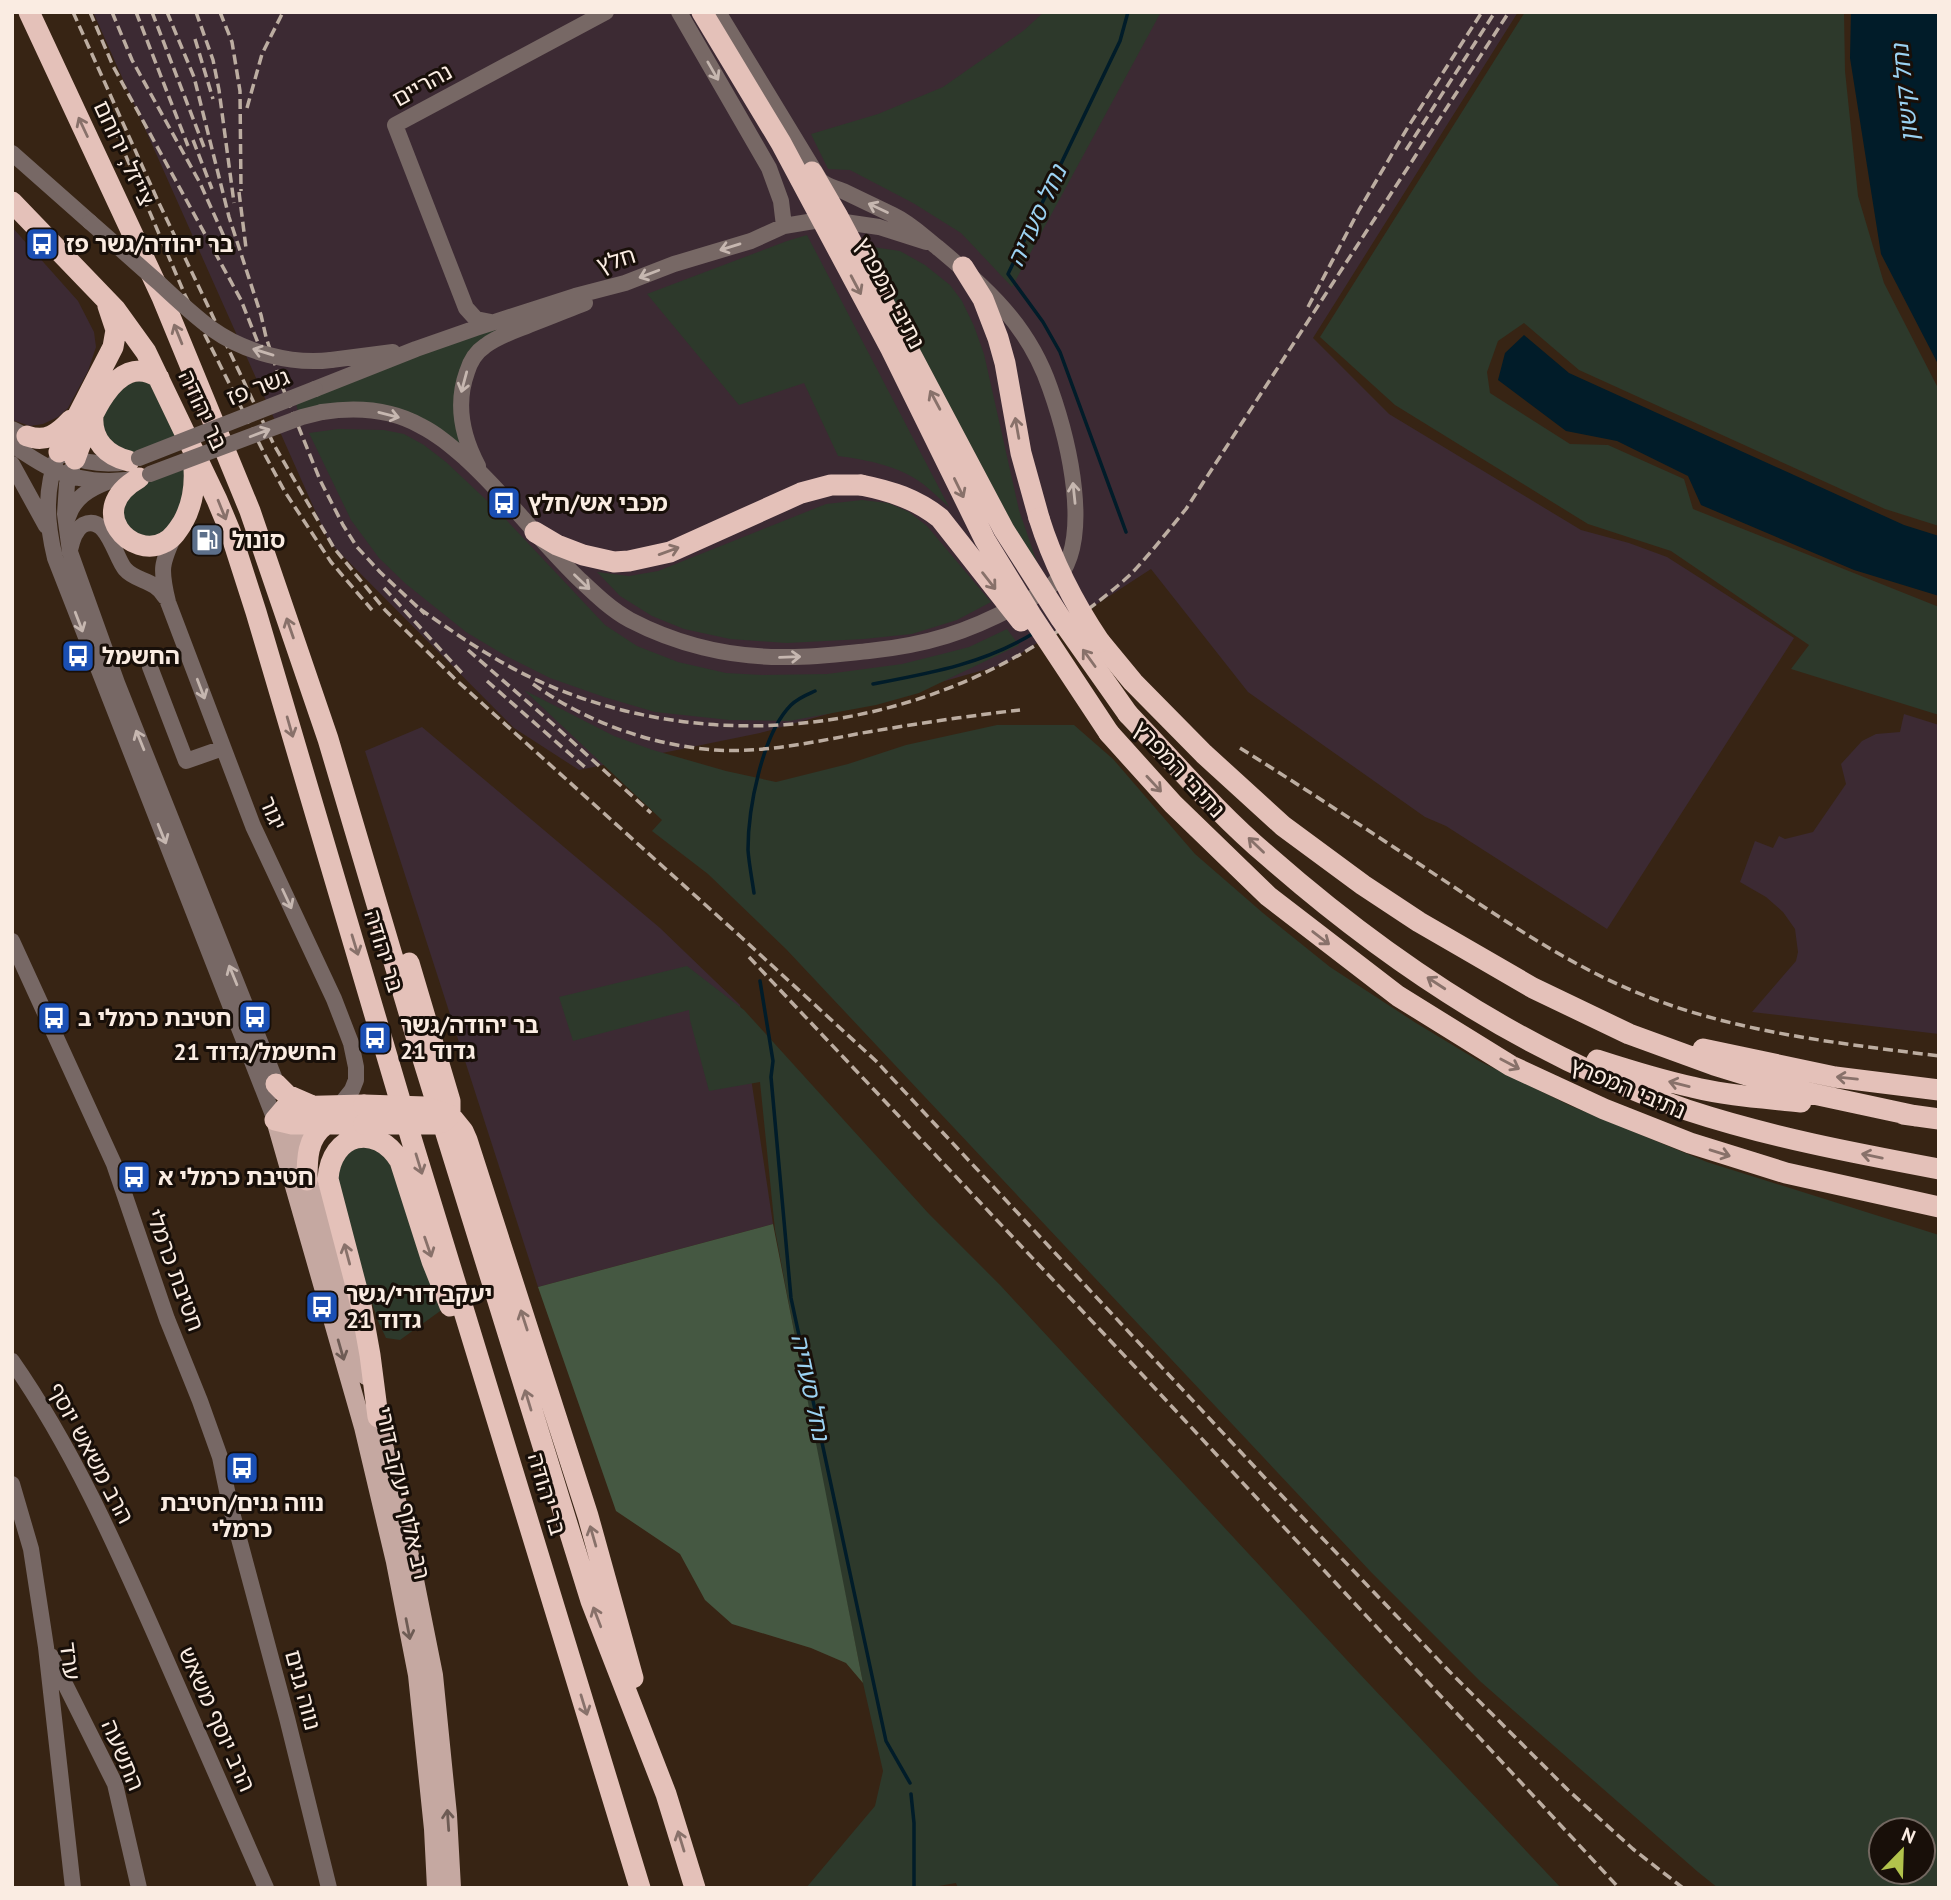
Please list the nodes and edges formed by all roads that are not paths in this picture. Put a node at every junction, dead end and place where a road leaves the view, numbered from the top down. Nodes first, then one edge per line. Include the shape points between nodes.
1 (29, 12) edge
2 (606, 12) edge
3 (679, 12) edge
4 (702, 12) edge
5 (717, 12) edge
6 (12, 153) edge
7 (12, 202) edge
8 (784, 226) junction
9 (935, 245) junction
10 (963, 267) junction
11 (625, 283) junction
12 (98, 290) junction
13 (466, 308) junction
14 (496, 322) junction
15 (461, 333) junction
16 (416, 349) junction
17 (159, 378) junction
18 (315, 389) joint
19 (86, 413) junction
20 (17, 437) edge
21 (192, 449) junction
22 (12, 464) edge
23 (64, 464) junction
24 (139, 468) junction
25 (483, 474) junction
26 (109, 481) junction
27 (250, 511) joint
28 (65, 526) junction
29 (48, 531) junction
30 (176, 532) junction
31 (535, 532) junction
32 (70, 552) junction
33 (168, 602) junction
34 (150, 667) dead end
35 (1109, 733) junction
36 (328, 738) junction
37 (223, 748) junction
38 (12, 941) edge
39 (1533, 988) junction
40 (1467, 1004) junction
41 (276, 1084) junction
42 (1939, 1090) edge
43 (340, 1105) junction
44 (312, 1106) junction
45 (364, 1114) junction
46 (450, 1115) junction
47 (1916, 1116) junction
48 (284, 1117) junction
49 (1939, 1119) edge
50 (325, 1125) junction
51 (1939, 1169) edge
52 (1786, 1173) junction
53 (307, 1180) junction
54 (1939, 1207) edge
55 (1939, 1216) edge
56 (12, 1361) edge
57 (378, 1417) junction
58 (12, 1484) edge
59 (230, 1505) joint
60 (528, 1522) junction
61 (126, 1569) joint
62 (46, 1647) junction
63 (666, 1794) junction
64 (72, 1888) edge
65 (139, 1888) edge
66 (266, 1888) edge
67 (329, 1888) edge
68 (436, 1888) edge
69 (452, 1888) edge
70 (640, 1888) edge
71 (695, 1888) edge

27 -> 1 highway, צייזל, ירוחם via 162,296
2 - 13 street, נהריים via 395,125
3 -> 8 street via 769,168
4 -> 35 highway, נתיבי המפרץ, bridge via 781,143 891,349 985,540
9 -> 5 street via 902,220 825,186
40 -> 5 highway, נתיבי המפרץ, bridge via 1391,954 1267,856 1128,714 1004,530 837,215
16 -> 6 street, bridge via 319,361 264,353 229,339 194,314
7 - 12 highway, בר יהודה
8 - 9 street, חלץ via 820,220 856,223
8 -> 11 street, חלץ
9 - 10 street
31 -> 10 street via 606,604 630,620 678,640 744,655 819,656 915,644 985,623 1041,593 1057,580 1073,548 1075,497 1064,436 1045,375 1027,339 998,300
39 -> 10 highway, bridge via 1419,922 1283,826 1194,744 1100,642 1049,549 1021,453 998,338 983,299
11 - 14 street, חלץ
11 -> 25 street via 507,334 483,346 472,359 463,381 460,413 469,447
12 - 17 highway, בר יהודה via 146,352
12 - 19 highway via 114,320 115,338
13 - 14 street via 476,319
13 - 15 street
14 - 15 street, חלץ
15 - 16 street, חלץ
16 - 18 street, חלץ
17 - 19 highway via 135,371 120,376
17 - 21 highway, בר יהודה
18 - 24 street, גשר פז, bridge
19 - 20 highway via 51,436
19 - 23 highway
19 - 24 highway via 99,443
20 - 23 street
21 - 30 highway via 191,506
21 -> 60 highway, בר יהודה via 230,531 248,587
22 - 29 street
23 - 24 street
23 - 26 street
23 - 28 street
23 - 29 street via 48,503
24 -> 25 street, גשר פז, bridge via 302,417 349,409 409,420 430,430
24 - 26 street
24 - 30 highway via 118,496 113,511 116,525 125,536 147,546 163,544
25 - 31 street
26 - 28 street via 79,498
36 -> 27 highway, בר יהודה
28 - 32 street
29 -> 48 street via 75,612
30 - 33 street, יגור via 162,564
31 -> 35 highway, bridge via 583,555 629,561 670,551 801,493 831,485 861,485 901,495 940,518
32 - 33 street via 79,528 85,524 99,527 124,568 155,585
41 -> 32 street
33 -> 37 street, יגור
34 - 37 street via 186,761
35 -> 52 highway, נתיבי המפרץ via 1182,813 1268,896 1398,996 1511,1066 1604,1109 1690,1143
36 - 46 highway via 355,797 398,926 450,1101
63 -> 36 highway, בר יהודה via 591,1601
37 -> 43 street, יגור via 253,827 351,1043 356,1080
38 - 59 street, חטיבת כרמלי via 114,1164 220,1457
42 -> 39 highway via 1835,1077 1684,1044
39 - 47 highway via 1629,1034 1714,1065 1795,1090
47 -> 40 highway via 1693,1088 1582,1055
51 -> 40 highway, נתיבי המפרץ via 1791,1140 1685,1109 1530,1042
41 - 44 highway via 287,1095
41 - 48 street
43 - 44 highway
43 - 45 highway
44 - 48 highway
45 - 46 highway, bridge via 419,1107
45 - 50 highway
63 -> 46 highway via 588,1516 467,1140
47 - 49 highway
48 - 50 highway
48 - 53 main road, רב אלוף יעקב דורי
48 -> 68 main road, רב אלוף יעקב דורי via 395,1562 417,1675
50 - 53 highway via 310,1144
52 - 54 highway, נתיבי המפרץ
52 - 55 highway
53 - 57 main road, רב אלוף יעקב דורי
56 - 61 street, הרב משאש יוסף via 59,1435
57 -> 60 highway via 361,1306 328,1179 338,1150 358,1137 383,1142 400,1161
69 -> 57 main road, רב אלוף יעקב דורי via 434,1675
58 - 62 street, ערד via 31,1549
59 - 67 street, נווה גנים
60 -> 70 highway, בר יהודה
61 - 66 street, הרב יוסף משאש
62 - 64 street, ערד
62 - 65 street, התשעה via 115,1784
71 -> 63 highway, בר יהודה

